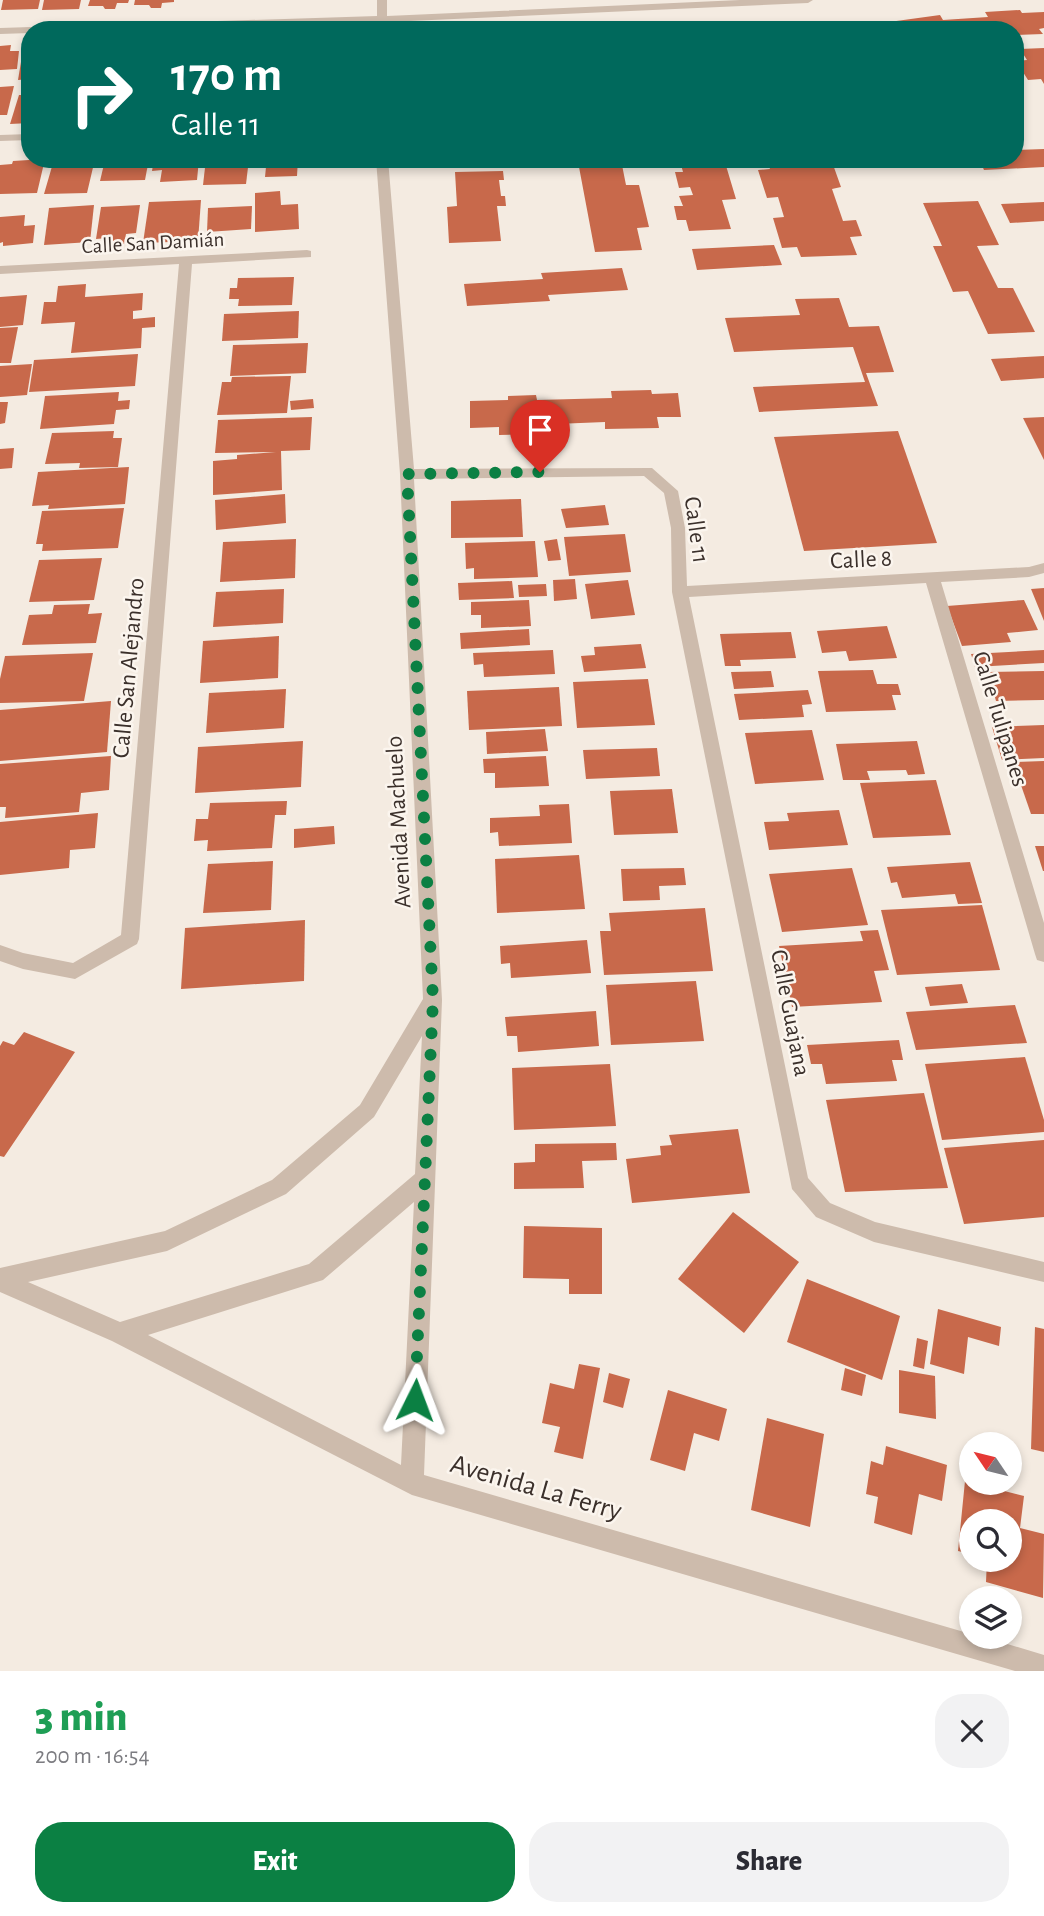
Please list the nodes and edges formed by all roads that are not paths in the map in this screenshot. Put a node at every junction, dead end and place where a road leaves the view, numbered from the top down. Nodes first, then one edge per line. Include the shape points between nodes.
1 (382, 0) edge
2 (808, 0) edge
3 (651, 3) edge
4 (382, 21) edge
5 (420, 21) edge
6 (0, 30) edge
7 (21, 30) edge
8 (21, 137) edge
9 (0, 138) edge
10 (383, 168) edge
11 (307, 254) dead end
12 (186, 261) junction
13 (0, 271) edge
14 (407, 474) junction
15 (1044, 568) edge
16 (932, 579) junction
17 (680, 592) junction
18 (0, 953) edge
19 (1044, 954) edge
20 (433, 1000) junction
21 (425, 1179) junction
22 (1044, 1272) edge
23 (0, 1279) edge
24 (120, 1332) junction
25 (411, 1483) junction
26 (1044, 1667) edge

1 - 4 street
2 - 3 street
3 - 5 street
6 - 7 street
8 - 9 street
10 - 14 street, Avenida Machuelo
11 - 12 street, Calle San Damián
12 - 13 street, Calle San Damián
12 - 18 street, Calle San Alejandro via 130,939 75,971
14 - 17 street, Calle 11 via 647,471 671,491 678,528
14 - 20 street, Avenida Machuelo
15 - 16 street, Calle 8
16 - 17 street, Calle 8
16 - 19 street, Calle Tulipanes
17 - 22 street, Calle Guajana via 799,1182 823,1210 874,1233
20 - 21 street, Avenida Machuelo
20 - 23 street via 367,1111 279,1187 167,1241
21 - 24 street via 315,1273
21 - 25 street, Avenida Machuelo
23 - 24 street, Avenida La Ferry
24 - 25 street, Avenida La Ferry
25 - 26 street, Avenida La Ferry

